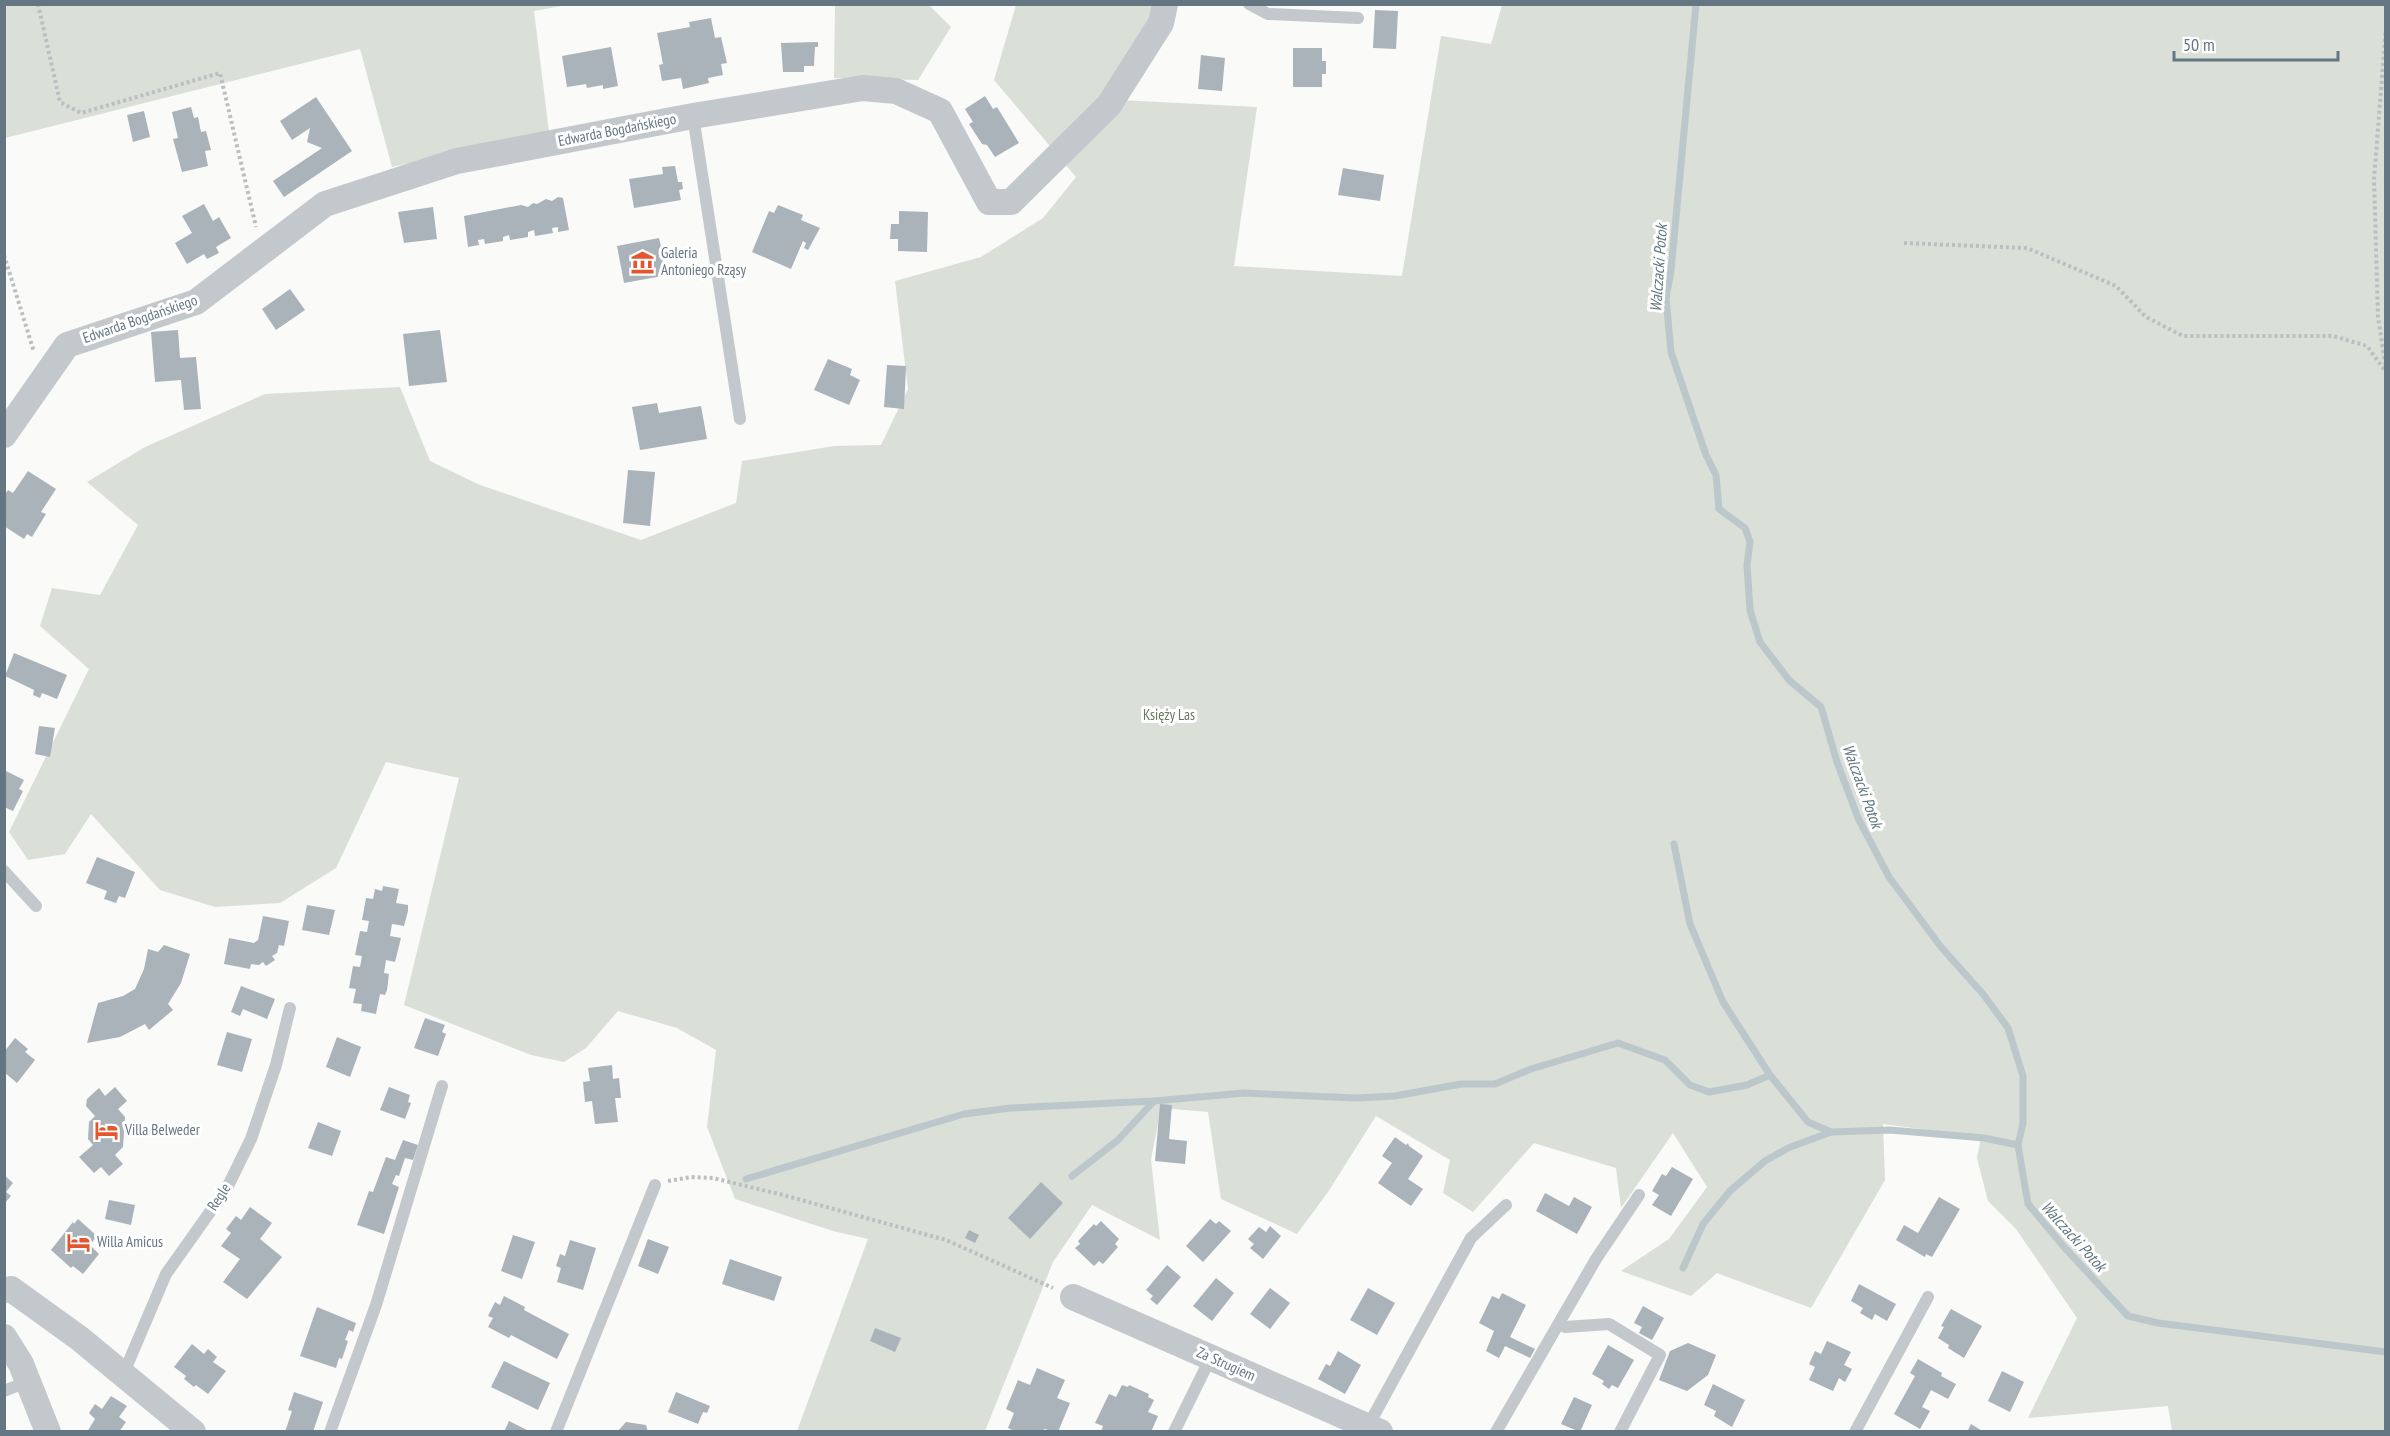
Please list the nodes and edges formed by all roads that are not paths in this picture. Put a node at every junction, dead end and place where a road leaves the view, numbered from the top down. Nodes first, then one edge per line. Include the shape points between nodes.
1 (1165, 4) edge
2 (1252, 5) edge
3 (1358, 18) dead end
4 (693, 116) junction
5 (740, 420) dead end
6 (4, 435) edge
7 (4, 871) edge
8 (36, 906) dead end
9 (290, 1008) dead end
10 (442, 1086) dead end
11 (655, 1185) road end
12 (1639, 1195) dead end
13 (1506, 1205) dead end
14 (4, 1290) edge
15 (1073, 1297) road end
16 (1928, 1297) dead end
17 (1565, 1327) dead end
18 (4, 1337) edge
19 (1211, 1357) junction
20 (123, 1375) junction
21 (29, 1381) junction
22 (4, 1391) edge
23 (1374, 1429) edge
24 (48, 1431) edge
25 (193, 1431) edge
26 (330, 1431) edge
27 (556, 1431) edge
28 (1174, 1431) edge
29 (1496, 1431) edge
30 (1620, 1431) edge
31 (1855, 1431) edge

1 - 4 street, Edwarda Bogdańskiego via 1161,23 1109,105 1011,202 989,202 940,111 896,91 863,88
2 - 3 lane via 1268,14
4 - 5 lane
4 - 6 street, Edwarda Bogdańskiego via 457,161 325,204 196,302 66,345
7 - 8 lane
9 - 20 lane, Regle via 251,1139 227,1188 166,1274
10 - 26 lane via 376,1305
11 - 27 lane
12 - 29 lane via 1596,1259
13 - 23 lane via 1471,1238
14 - 20 street via 11,1289 32,1303
15 - 19 street, Za Strugiem
16 - 31 lane
17 - 30 lane via 1609,1324 1660,1355
18 - 21 street
19 - 23 street, Za Strugiem
19 - 28 lane
20 - 25 street
21 - 22 lane
21 - 24 street

